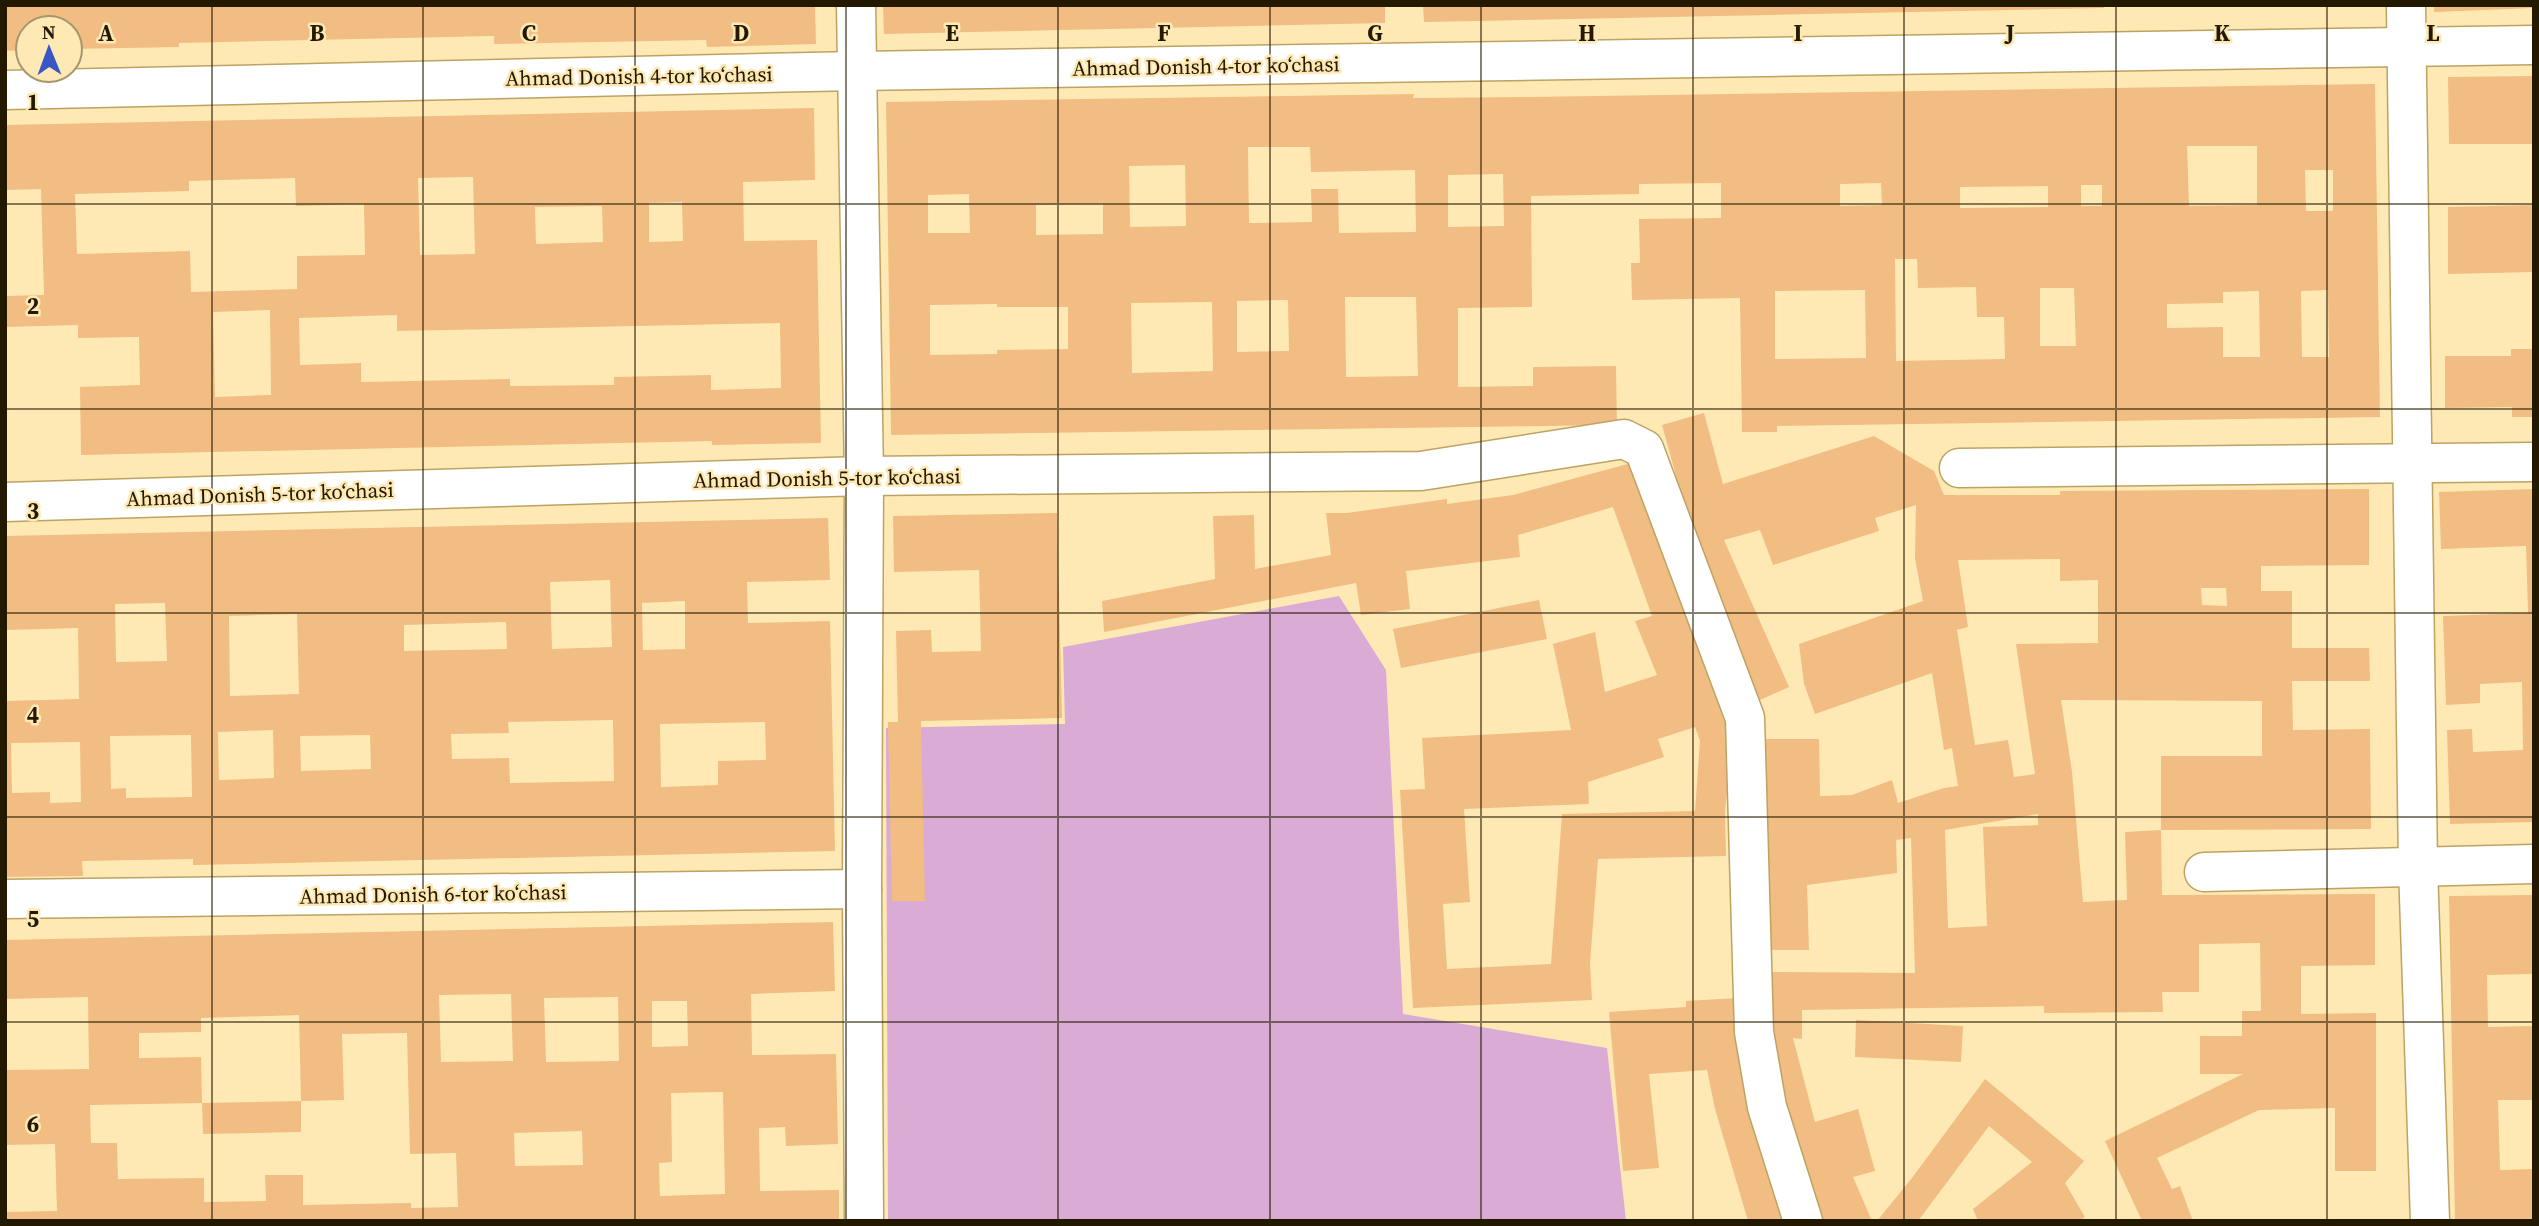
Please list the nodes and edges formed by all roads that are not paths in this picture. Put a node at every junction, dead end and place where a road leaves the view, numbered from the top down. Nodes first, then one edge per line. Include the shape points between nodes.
1 (856, 5) edge
2 (2406, 5) edge
3 (2534, 45) edge
4 (2407, 47) junction
5 (857, 71) junction
6 (5, 90) edge
7 (2534, 462) edge
8 (2413, 464) junction
9 (1959, 468) dead end
10 (864, 476) junction
11 (5, 502) edge
12 (2534, 864) edge
13 (2418, 867) junction
14 (2204, 872) dead end
15 (862, 889) junction
16 (5, 899) edge
17 (864, 1221) edge
18 (1803, 1221) edge
19 (2430, 1221) edge

1 - 5 street
2 - 4 street
3 - 4 street, Ahmad Donish 4-tor koʻchasi
4 - 5 street, Ahmad Donish 4-tor koʻchasi
4 - 8 street
5 - 6 street, Ahmad Donish 4-tor koʻchasi
5 - 10 street
7 - 8 street
8 - 9 street
8 - 13 street
10 - 11 street, Ahmad Donish 5-tor koʻchasi
10 - 15 street
10 - 18 street, Ahmad Donish 5-tor koʻchasi via 1421,471 1624,439 1644,449 1745,718 1754,1032 1767,1107
12 - 13 street
13 - 14 street
13 - 19 street
15 - 16 street, Ahmad Donish 6-tor koʻchasi
15 - 17 street

